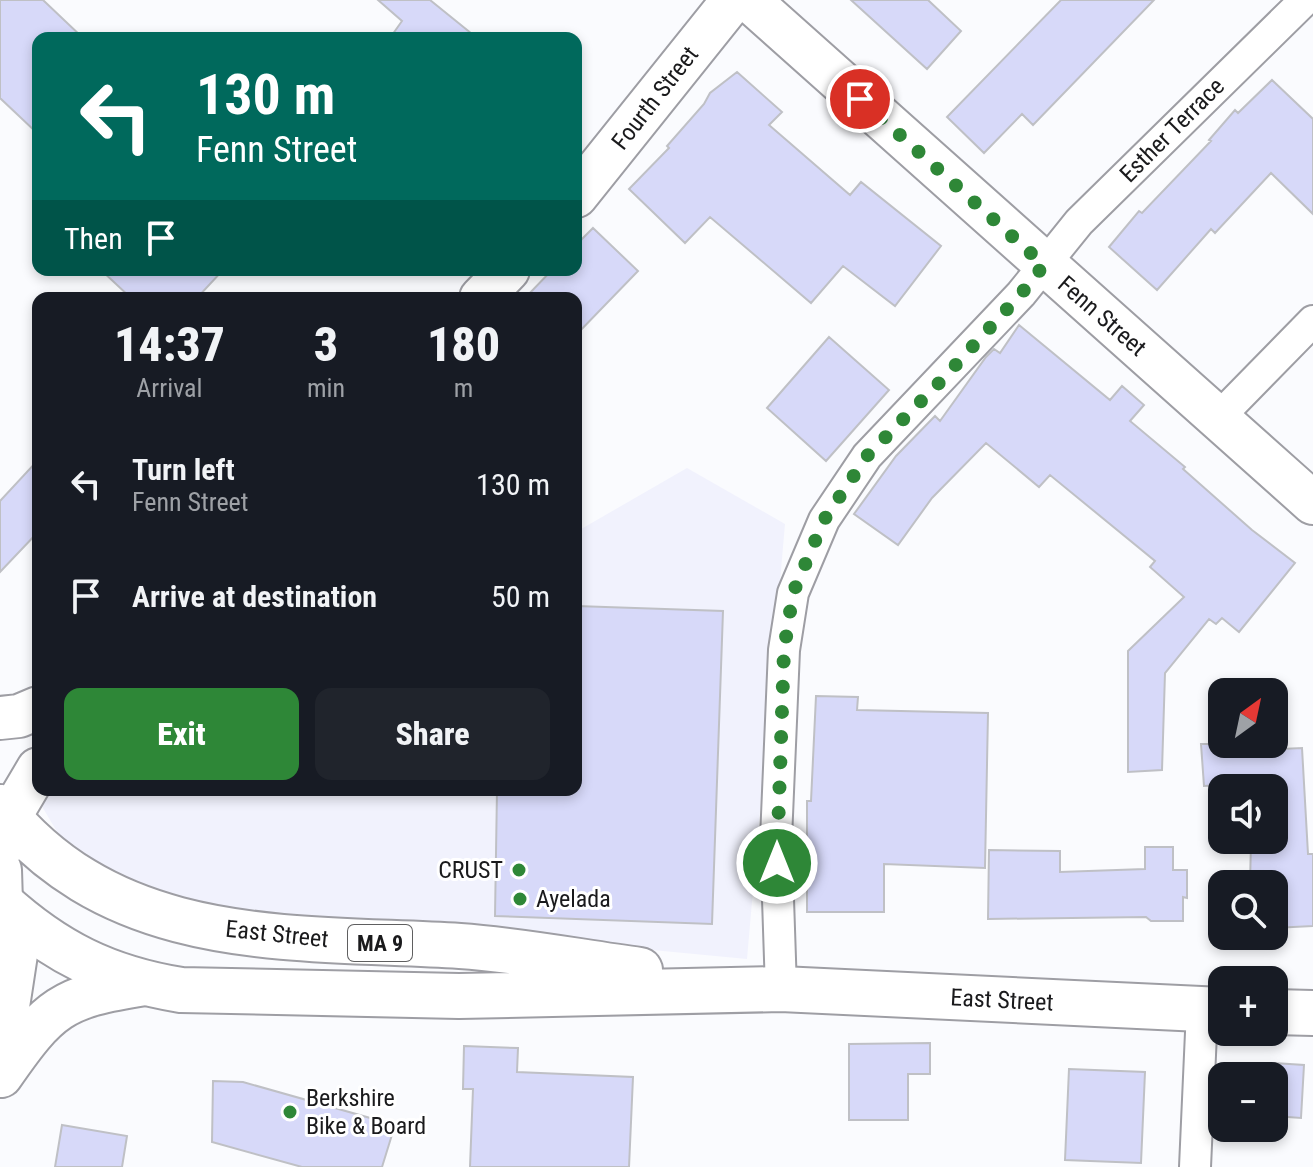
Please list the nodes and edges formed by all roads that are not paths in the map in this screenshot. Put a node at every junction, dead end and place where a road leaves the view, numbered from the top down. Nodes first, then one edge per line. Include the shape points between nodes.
1 (733, 0) edge
2 (749, 0) edge
3 (1305, 0) edge
4 (582, 189) edge
5 (1044, 265) junction
6 (502, 276) edge
7 (487, 292) edge
8 (1313, 321) edge
9 (1218, 418) junction
10 (1313, 503) edge
11 (32, 711) edge
12 (0, 718) edge
13 (32, 779) edge
14 (3, 825) edge
15 (0, 870) edge
16 (0, 903) edge
17 (145, 984) junction
18 (781, 989) junction
19 (1208, 1010) edge
20 (1288, 1012) edge
21 (1313, 1013) edge
22 (1208, 1046) edge
23 (0, 1059) edge
24 (0, 1077) edge
25 (1195, 1167) edge

1 - 4 street, Fourth Street
2 - 5 street, Fenn Street
3 - 5 street, Esther Terrace via 1079,222
5 - 9 street, Fenn Street
5 - 18 street, Esther Terrace via 867,456 824,520 793,593 784,650 776,839
6 - 7 street
8 - 9 street
9 - 10 street, Fenn Street
11 - 12 street
13 - 14 street
14 - 18 highway, East Street / MA 9 via 93,889 209,927 270,937 464,947
15 - 16 street
16 - 17 highway, East Street / MA 9 via 83,962
16 - 23 street via 16,954
17 - 18 highway, East Street / MA 9 via 224,993 459,996
17 - 24 street via 60,1007 26,1039
18 - 19 highway, East Street / MA 9
20 - 21 highway
22 - 25 street

